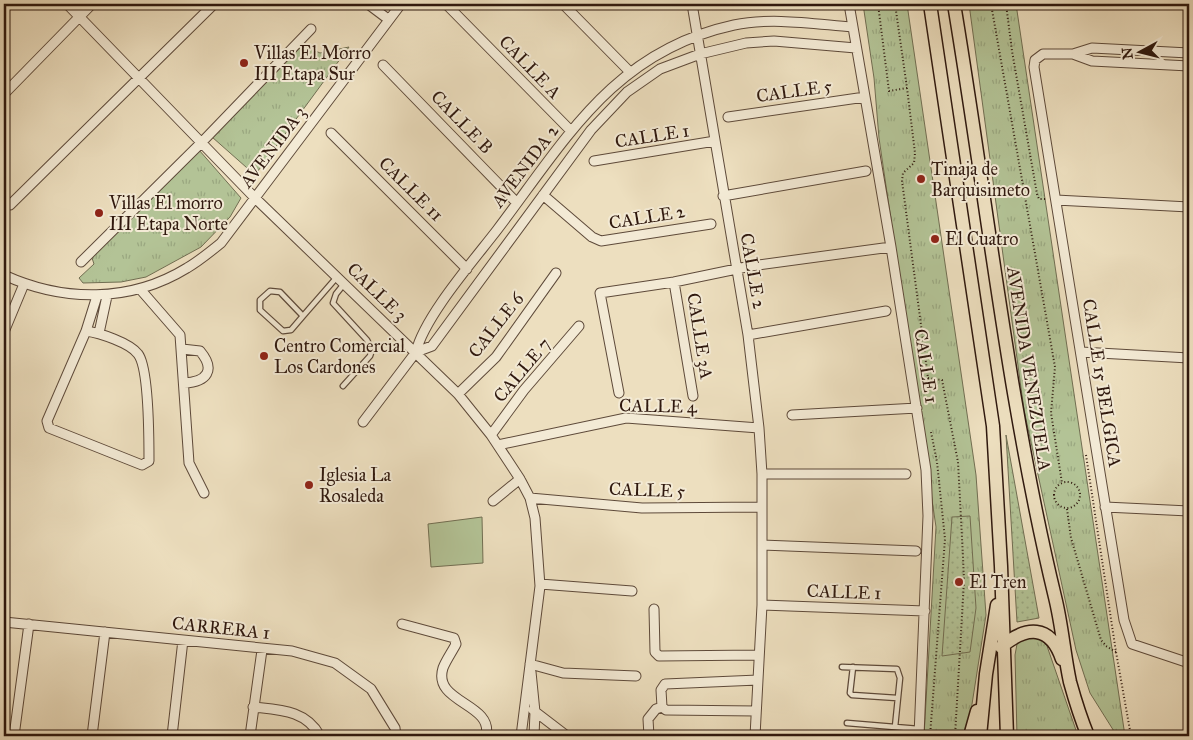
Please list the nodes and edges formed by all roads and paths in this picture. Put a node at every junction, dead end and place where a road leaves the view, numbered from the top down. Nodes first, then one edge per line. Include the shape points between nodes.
1 (67, 4) edge
2 (92, 4) edge
3 (214, 4) edge
4 (368, 4) edge
5 (401, 4) edge
6 (446, 4) edge
7 (563, 4) edge
8 (692, 4) edge
9 (849, 4) edge
10 (878, 4) edge
11 (895, 4) edge
12 (930, 4) edge
13 (954, 4) edge
14 (991, 4) edge
15 (1006, 4) edge
16 (79, 17) junction
17 (388, 19) junction
18 (852, 27) junction
19 (311, 29) dead end
20 (697, 36) junction
21 (856, 48) junction
22 (1189, 53) edge
23 (700, 54) junction
24 (1073, 54) junction
25 (384, 65) dead end
26 (1189, 66) edge
27 (630, 72) junction
28 (140, 78) junction
29 (907, 88) junction
30 (4, 94) edge
31 (865, 97) junction
32 (728, 117) dead end
33 (571, 131) junction
34 (331, 133) dead end
35 (715, 141) junction
36 (202, 142) junction
37 (594, 161) dead end
38 (866, 172) dead end
39 (543, 195) junction
40 (723, 196) junction
41 (256, 198) junction
42 (1056, 200) junction
43 (518, 203) junction
44 (10, 205) dead end
45 (1189, 207) edge
46 (711, 224) dead end
47 (891, 247) junction
48 (81, 262) dead end
49 (467, 269) junction
50 (736, 269) junction
51 (556, 273) dead end
52 (4, 275) edge
53 (341, 280) junction
54 (674, 282) junction
55 (24, 284) junction
56 (140, 289) junction
57 (97, 296) junction
58 (107, 296) junction
59 (886, 311) dead end
60 (303, 316) junction
61 (579, 326) dead end
62 (86, 331) junction
63 (4, 332) edge
64 (99, 333) junction
65 (748, 335) junction
66 (182, 349) junction
67 (416, 352) junction
68 (1081, 352) junction
69 (1189, 358) edge
70 (184, 383) junction
71 (343, 386) dead end
72 (619, 392) dead end
73 (458, 394) junction
74 (693, 396) dead end
75 (916, 408) junction
76 (792, 415) dead end
77 (363, 422) dead end
78 (760, 428) junction
79 (491, 435) junction
80 (498, 445) junction
81 (762, 474) junction
82 (906, 474) dead end
83 (520, 479) junction
84 (1062, 483) junction
85 (204, 494) dead end
86 (530, 498) junction
87 (493, 501) dead end
88 (762, 507) junction
89 (1105, 508) junction
90 (1067, 509) junction
91 (1189, 511) edge
92 (762, 545) junction
93 (916, 551) dead end
94 (1001, 566) junction
95 (540, 584) junction
96 (632, 591) dead end
97 (762, 605) junction
98 (654, 609) dead end
99 (925, 611) junction
100 (4, 622) edge
101 (29, 624) junction
102 (402, 624) dead end
103 (105, 632) junction
104 (183, 640) junction
105 (1004, 644) junction
106 (262, 650) junction
107 (1116, 652) dead end
108 (759, 655) junction
109 (989, 656) junction
110 (1189, 663) edge
111 (530, 664) junction
112 (842, 667) dead end
113 (853, 667) junction
114 (986, 674) junction
115 (636, 676) dead end
116 (758, 680) junction
117 (1070, 682) junction
118 (898, 698) junction
119 (525, 704) junction
120 (253, 707) junction
121 (662, 707) junction
122 (756, 711) junction
123 (535, 712) junction
124 (847, 723) dead end
125 (895, 727) junction
126 (906, 728) junction
127 (919, 732) edge
128 (14, 736) edge
129 (92, 736) edge
130 (172, 736) edge
131 (250, 736) edge
132 (320, 736) edge
133 (396, 736) edge
134 (486, 736) edge
135 (521, 736) edge
136 (534, 736) edge
137 (567, 736) edge
138 (649, 736) edge
139 (755, 736) edge
140 (905, 736) edge
141 (955, 736) edge
142 (970, 736) edge
143 (980, 736) edge
144 (1007, 736) edge
145 (1088, 736) edge

1 - 16 street, CALLE 3
2 - 16 street
3 - 28 street
4 - 17 street
5 - 17 street, AVENIDA 3
6 - 33 street, CALLE A
7 - 27 street
8 - 20 street, CALLE 2
9 - 18 street, CALLE 1
10 - 29 path via 890,90
11 - 29 path
12 - 94 main road via 993,426
13 - 117 main road, AVENIDA VENEZUELA via 1015,404 1037,522 1060,617
14 - 84 path via 1055,367 1051,413
15 - 42 path via 1036,194 1039,199
16 - 28 street, CALLE 3
16 - 30 street
17 - 41 street, AVENIDA 3
18 - 20 street, AVENIDA 2 via 757,23 735,25
18 - 21 street, CALLE 1
19 - 36 street
20 - 23 street, CALLE 2
20 - 27 street, AVENIDA 2 via 652,56
21 - 23 street via 774,42 731,45
21 - 31 street, CALLE 1
22 - 24 street via 1092,48
23 - 35 street, CALLE 2
23 - 39 street via 660,69 627,92 591,130
24 - 26 street via 1092,61
24 - 42 street, CALLE 15 BELGICA via 1043,54 1035,60 1034,67
25 - 43 street, CALLE B
27 - 33 street, AVENIDA 2 via 617,81
28 - 36 street, CALLE 3
28 - 44 street
29 - 141 path via 915,153 914,163 903,173 902,181 928,378 942,380 959,472 964,581
31 - 32 street, CALLE 5
31 - 47 street, CALLE 1
33 - 43 street, AVENIDA 2
34 - 49 street, CALLE 11
35 - 37 street, CALLE 1
35 - 40 street, CALLE 2
36 - 41 street, CALLE 3
36 - 48 street
38 - 40 street
39 - 46 street, CALLE 2 via 601,241
39 - 67 street via 432,346
40 - 50 street, CALLE 2
41 - 53 street, CALLE 3
41 - 56 street, AVENIDA 3 via 221,244 186,269
42 - 45 street
42 - 68 street, CALLE 15 BELGICA
43 - 49 street, AVENIDA 2
47 - 50 street, CALLE 2
47 - 75 street, CALLE 1
49 - 67 street, AVENIDA 2 via 420,336
50 - 54 street, CALLE 2
50 - 65 street, CALLE 2
51 - 73 street, CALLE 6 via 496,357
52 - 55 street, AVENIDA 3
53 - 60 lane
53 - 67 street, CALLE 3
53 - 71 lane via 333,303 367,340 372,350
54 - 72 street, CALLE 2 via 600,293
54 - 74 street, CALLE 3A
55 - 57 street, AVENIDA 3
55 - 63 street
56 - 58 street, AVENIDA 3
56 - 66 street via 179,332
57 - 58 street, AVENIDA 3
57 - 62 street
58 - 64 street
59 - 65 street
60 - 60 lane via 291,330 283,331 260,310 260,300 270,291 280,292
61 - 79 street, CALLE 7 via 524,390
62 - 64 street
62 - 64 street via 47,421 49,428 146,464 149,461 149,440 140,355
65 - 78 street, CALLE 2
66 - 70 street
66 - 70 street via 200,351 206,358 208,369 204,379
67 - 73 street, CALLE 3
67 - 77 street
68 - 69 street
68 - 89 street, CALLE 15 BELGICA
70 - 85 street via 189,463
73 - 79 street, CALLE 3
75 - 76 street
75 - 99 street, CALLE 1 via 926,470
78 - 80 street, CALLE 4 via 626,418
78 - 81 street, CALLE 2
79 - 80 street, CALLE 3
80 - 83 street, CALLE 3
81 - 82 street
81 - 88 street, CALLE 2
83 - 86 street, CALLE 3
83 - 87 street
84 - 90 path via 1056,487 1055,501
84 - 90 path via 1076,486 1080,493 1079,501
86 - 88 street, CALLE 5 via 642,508
86 - 95 street, CALLE 3 via 536,518
88 - 92 street, CALLE 2
89 - 91 street
89 - 110 street, CALLE 15 BELGICA via 1124,620 1132,644
90 - 107 path via 1071,538 1101,640
92 - 93 street
92 - 97 street, CALLE 2
94 - 105 main road
94 - 109 main road
95 - 96 street
95 - 111 street, CALLE 3
97 - 99 street, CALLE 1
97 - 108 street, CALLE 2
98 - 108 street via 655,652 659,656
99 - 127 street, CALLE 1
100 - 101 street, CARRERA 1
101 - 103 street, CARRERA 1
101 - 128 street
102 - 134 street via 454,638 456,644 443,668 442,678 451,695 484,720
103 - 104 street, CARRERA 1
103 - 129 street
104 - 106 street, CARRERA 1
104 - 130 street
105 - 109 main road
105 - 117 main road via 1019,633 1043,633 1058,647
105 - 144 main road
106 - 120 street
106 - 133 street, CARRERA 1 via 292,651 336,663 371,689 395,728
108 - 116 street, CALLE 2
109 - 114 main road
111 - 115 street via 564,673
111 - 119 street
111 - 123 street
112 - 113 lane
113 - 118 lane via 852,695
113 - 118 lane via 897,669 900,673
114 - 142 main road
114 - 143 main road
116 - 121 street via 665,684 661,690
116 - 122 street, CALLE 2
117 - 145 main road, AVENIDA VENEZUELA
118 - 125 lane
119 - 123 street
119 - 135 street
120 - 131 street
120 - 132 street via 303,716
121 - 122 street via 672,711
121 - 138 street via 648,719
122 - 139 street, CALLE 2
123 - 136 street
123 - 137 street
124 - 125 lane
125 - 126 lane
126 - 127 lane
126 - 140 lane

